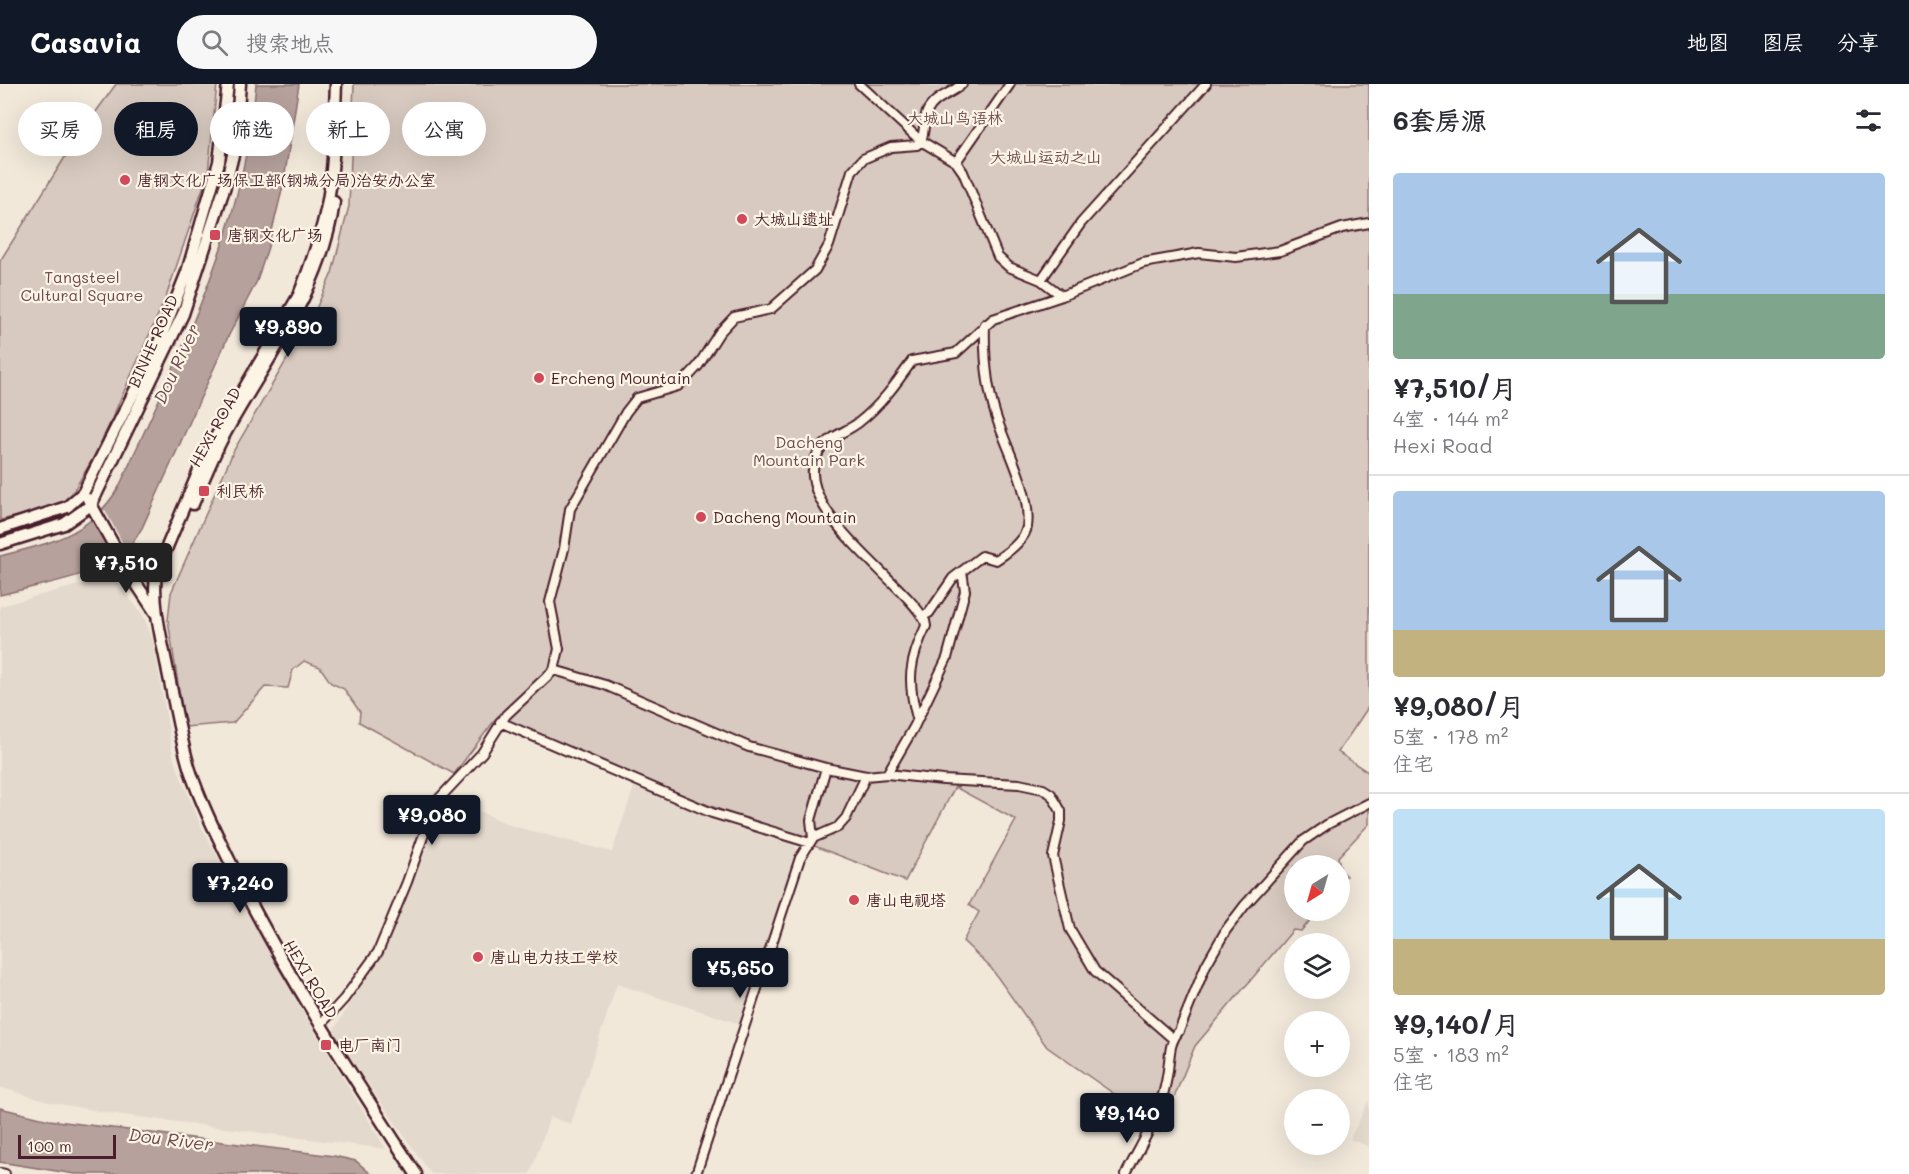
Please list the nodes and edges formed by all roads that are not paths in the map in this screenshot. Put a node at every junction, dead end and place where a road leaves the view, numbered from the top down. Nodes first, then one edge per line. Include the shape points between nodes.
1 (228, 84) edge
2 (240, 84) edge
3 (336, 84) edge
4 (343, 84) edge
5 (859, 84) edge
6 (962, 84) edge
7 (1010, 84) edge
8 (1206, 84) edge
9 (921, 141) junction
10 (956, 162) junction
11 (1369, 223) edge
12 (1041, 280) junction
13 (1062, 296) junction
14 (985, 324) junction
15 (83, 493) junction
16 (94, 508) junction
17 (0, 529) edge
18 (0, 544) edge
19 (962, 571) junction
20 (157, 615) junction
21 (923, 616) junction
22 (554, 670) junction
23 (917, 718) junction
24 (500, 722) junction
25 (826, 768) junction
26 (887, 774) junction
27 (866, 776) junction
28 (1369, 803) edge
29 (812, 841) junction
30 (321, 1024) junction
31 (1172, 1038) junction
32 (0, 1173) edge
33 (5, 1174) edge
34 (416, 1174) edge
35 (696, 1174) edge
36 (1126, 1174) edge

1 - 15 street, BINHE ROAD via 219,162 187,272 158,345
2 - 16 street, BINHE ROAD via 235,147 183,314
3 - 20 street, HEXI ROAD via 331,178 317,244 299,295 201,466 156,573
4 - 20 street, HEXI ROAD via 337,183 332,222 321,258 296,317 206,473 162,578
5 - 9 street
6 - 9 street via 939,97 928,111
7 - 10 street
8 - 12 street via 1081,223
9 - 10 street
9 - 22 street via 917,145 891,147 863,159 852,171 829,245 815,270 771,309 734,317 678,386 637,398 626,412 570,509 550,602 559,649
10 - 12 street via 998,257 1018,272
11 - 13 street via 1342,228 1280,251 1236,257 1199,253 1143,263
12 - 13 street
13 - 14 street
14 - 19 street via 986,375 1027,502 1027,527 1009,551 996,560 982,556
14 - 21 street via 962,350 912,362 877,406 822,447 812,475 819,497 839,525
15 - 16 street
15 - 17 street, BINHE ROAD via 68,507
16 - 18 street via 64,524
16 - 20 street
19 - 21 street
19 - 23 street via 965,591 947,658
20 - 30 street, HEXI ROAD via 191,772 220,842 260,920
21 - 23 street via 926,626 910,663 910,692
22 - 24 street
22 - 25 street via 605,685 749,747
23 - 26 street
24 - 29 street via 712,813
24 - 30 street via 482,753 435,803 378,952
25 - 27 street
25 - 29 street via 811,819
26 - 27 street
26 - 31 street via 1019,784 1051,794 1061,811 1053,856 1070,929 1095,971
27 - 29 street via 846,818
28 - 31 street via 1303,841 1245,905 1206,965 1179,1031
29 - 35 street via 800,858
30 - 34 street, HEXI ROAD
31 - 36 street via 1166,1088 1152,1129
32 - 33 street

